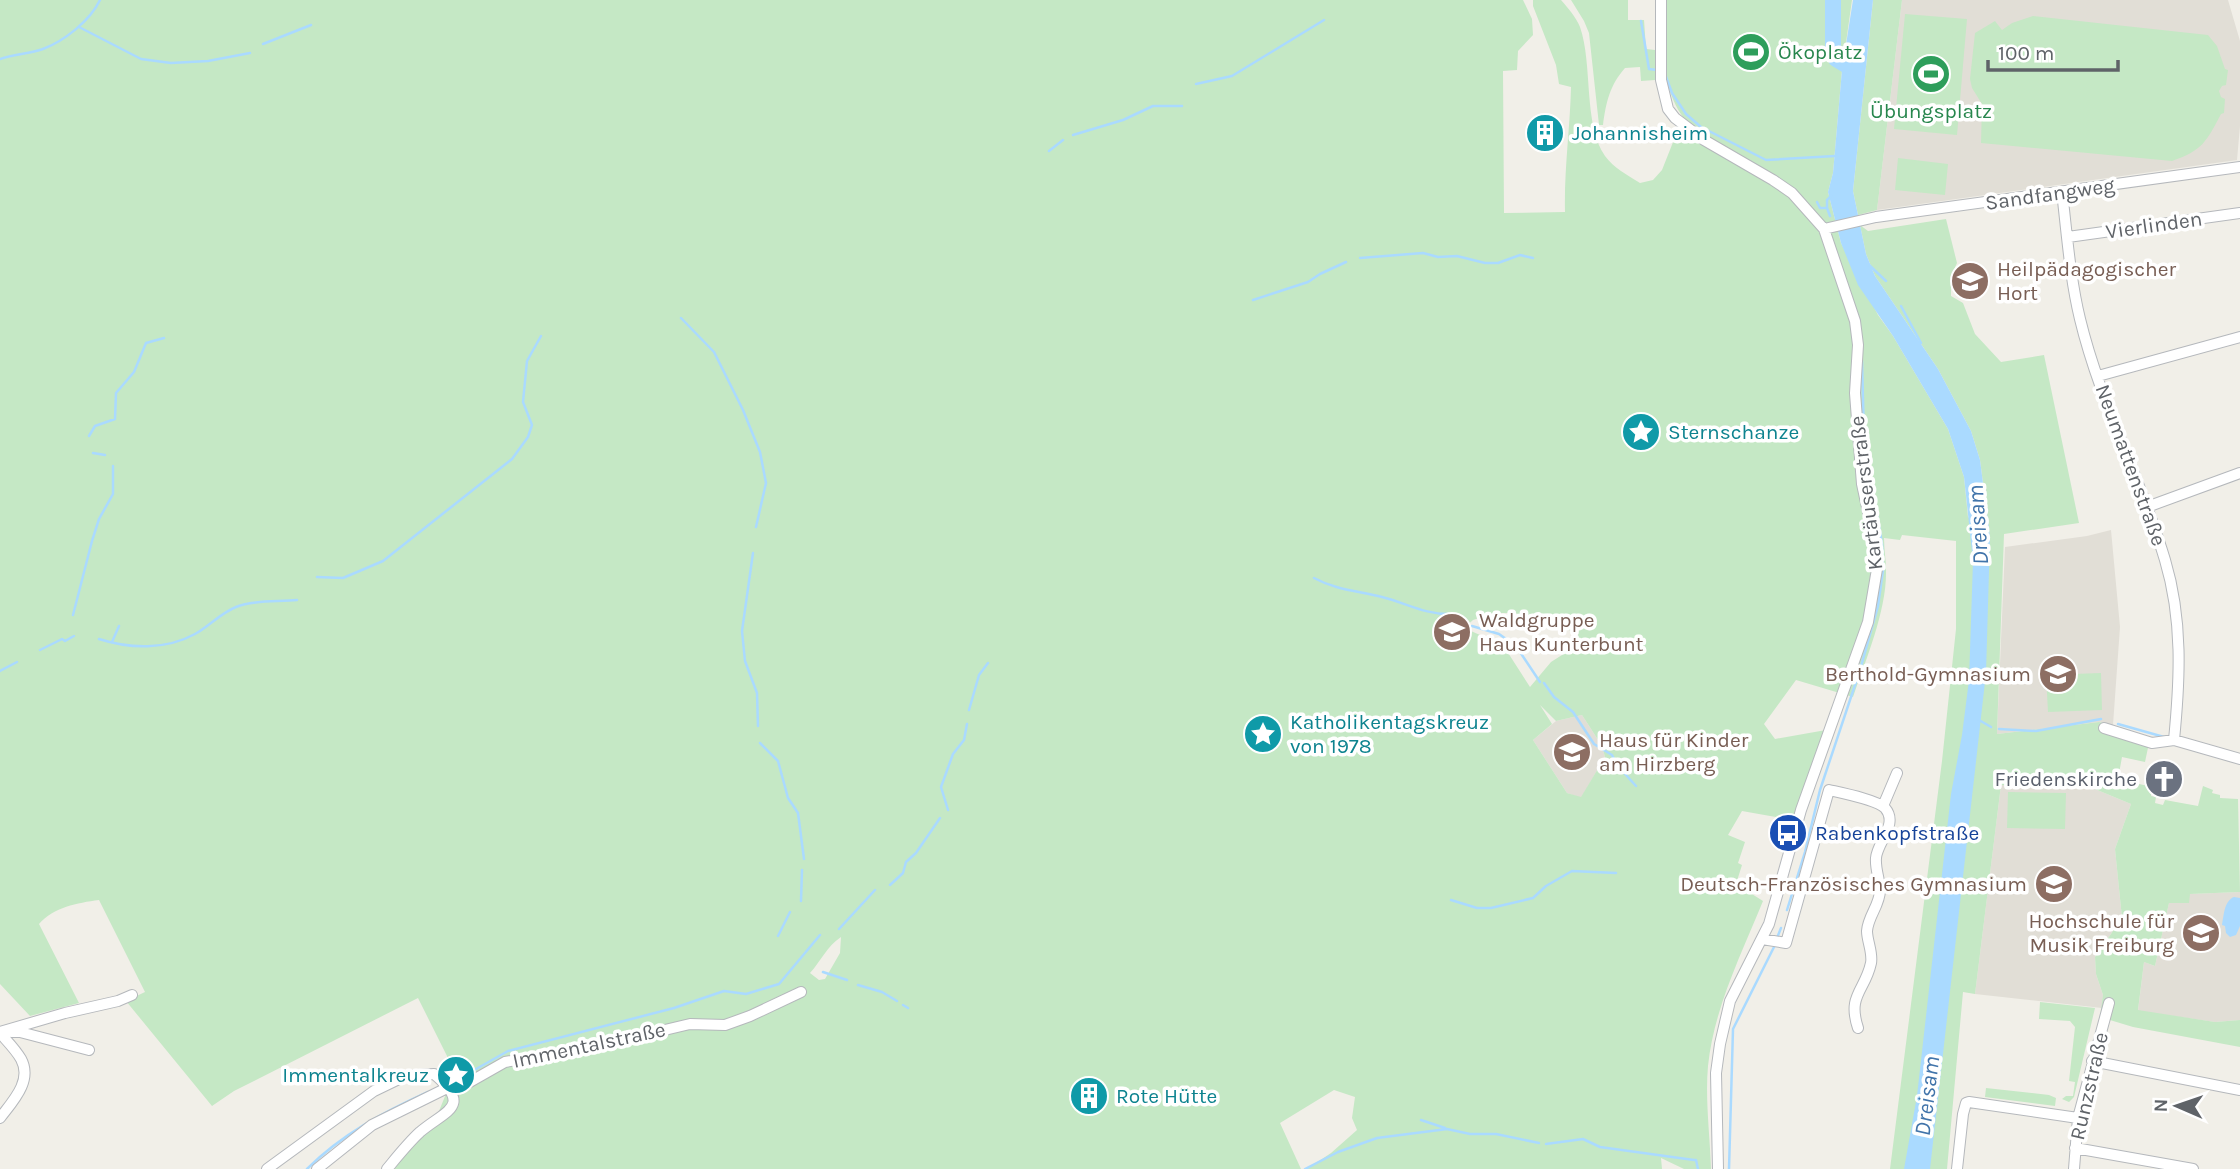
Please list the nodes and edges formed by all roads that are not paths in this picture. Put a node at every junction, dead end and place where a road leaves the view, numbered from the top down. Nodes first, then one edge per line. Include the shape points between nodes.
1 (1661, 0) edge
2 (2240, 167) edge
3 (2062, 192) junction
4 (2240, 213) edge
5 (1827, 228) junction
6 (2068, 237) junction
7 (2240, 337) edge
8 (2098, 376) junction
9 (2240, 473) edge
10 (2147, 507) junction
11 (2104, 728) dead end
12 (2174, 740) junction
13 (2240, 759) edge
14 (1897, 773) dead end
15 (1883, 806) junction
16 (1769, 941) junction
17 (801, 992) dead end
18 (132, 995) dead end
19 (2109, 1003) dead end
20 (1858, 1028) dead end
21 (0, 1032) edge
22 (89, 1050) dead end
23 (2092, 1061) junction
24 (449, 1087) junction
25 (2240, 1090) edge
26 (0, 1118) edge
27 (2078, 1118) junction
28 (2075, 1148) junction
29 (267, 1169) edge
30 (317, 1169) edge
31 (387, 1169) edge
32 (1718, 1169) edge
33 (1957, 1169) edge
34 (2074, 1169) edge
35 (2193, 1169) edge

1 - 5 street, Kartäuserstraße via 1661,80 1668,109 1704,140 1792,193
2 - 3 street, Sandfangweg
3 - 5 street, Sandfangweg via 1860,219
3 - 6 street, Neumattenstraße
4 - 6 street, Vierlinden
5 - 16 street, Kartäuserstraße via 1855,321 1861,472 1877,569 1870,611 1811,780
6 - 8 street, Neumattenstraße via 2080,319
7 - 8 street
8 - 10 street, Neumattenstraße
9 - 10 street
10 - 12 street, Neumattenstraße via 2166,562 2179,632
11 - 12 street via 2152,743
12 - 13 street
14 - 15 street
15 - 16 street via 1829,790 1788,938 1786,943
15 - 20 street via 1889,823 1876,856 1880,891 1867,933 1872,961 1854,1000
16 - 32 street, Kartäuserstraße via 1730,1001 1720,1044 1716,1073
17 - 24 street, Immentalstraße via 725,1025 690,1024 505,1062 461,1087
18 - 21 street
19 - 23 street, Runzstraße
21 - 22 street via 20,1032
21 - 26 street via 23,1061 20,1092
23 - 25 street
23 - 27 street, Runzstraße
24 - 29 street via 434,1074 405,1076 374,1091
24 - 30 street, Immentalstraße via 372,1125
24 - 31 street via 453,1098 447,1115 420,1132
27 - 28 street, Runzstraße
27 - 33 street via 1966,1103
28 - 34 street, Runzstraße
28 - 35 street

